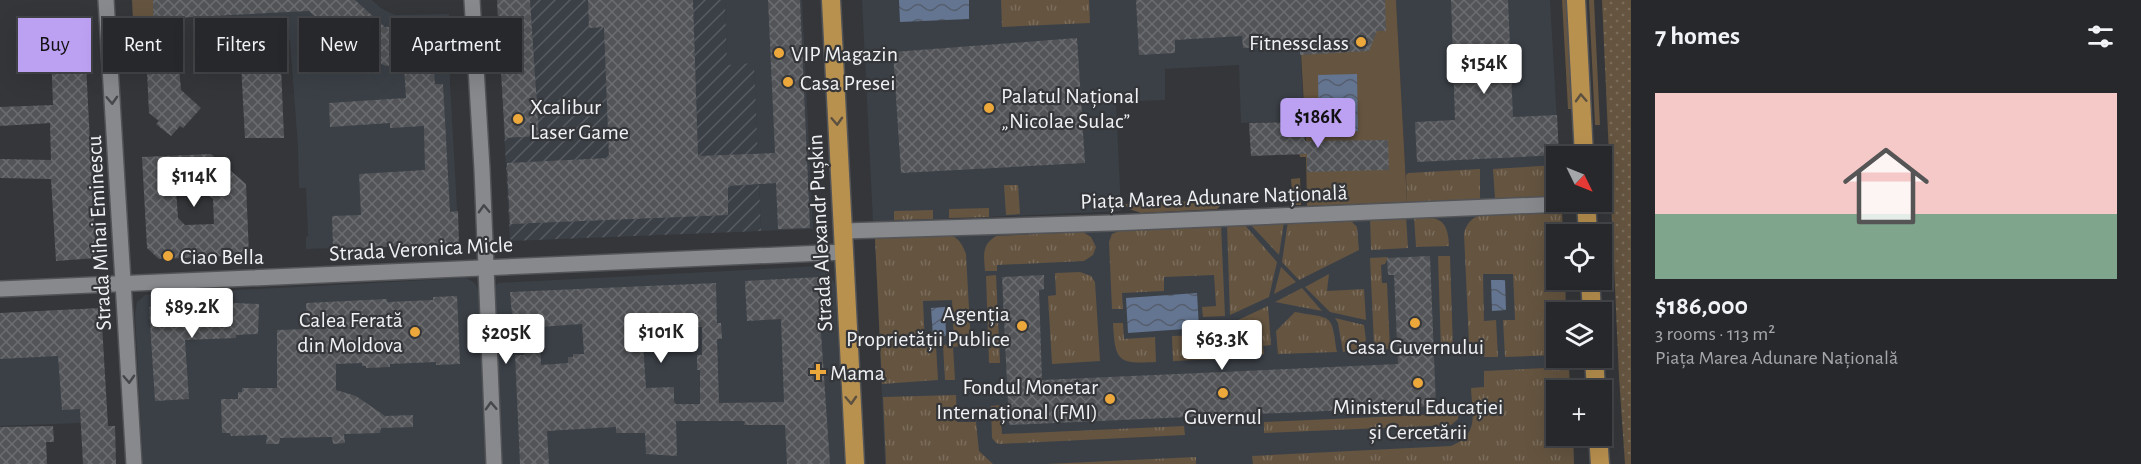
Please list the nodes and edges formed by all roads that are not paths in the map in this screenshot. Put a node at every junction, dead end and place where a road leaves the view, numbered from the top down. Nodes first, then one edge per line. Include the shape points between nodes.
1 (106, 0) edge
2 (472, 0) edge
3 (831, 0) edge
4 (1576, 0) edge
5 (1583, 146) edge
6 (1546, 204) edge
7 (844, 231) junction
8 (845, 252) junction
9 (486, 268) junction
10 (123, 283) junction
11 (0, 289) edge
12 (1599, 446) edge
13 (134, 464) edge
14 (494, 464) edge
15 (855, 464) edge
16 (1600, 464) edge

1 -> 10 street, Strada Mihai Eminescu
9 -> 2 street
3 -> 7 main road, Strada Alexandr Pușkin
5 -> 4 main road
6 - 7 street, Piața Marea Adunare Națională
7 - 8 main road, Strada Alexandr Pușkin
8 - 9 street, Strada Veronica Micle
8 -> 15 main road, Strada Alexandr Pușkin
9 - 10 street, Strada Veronica Micle
14 -> 9 street
10 - 11 street, Strada Veronica Micle
10 -> 13 street, Strada Mihai Eminescu
12 - 16 main road

